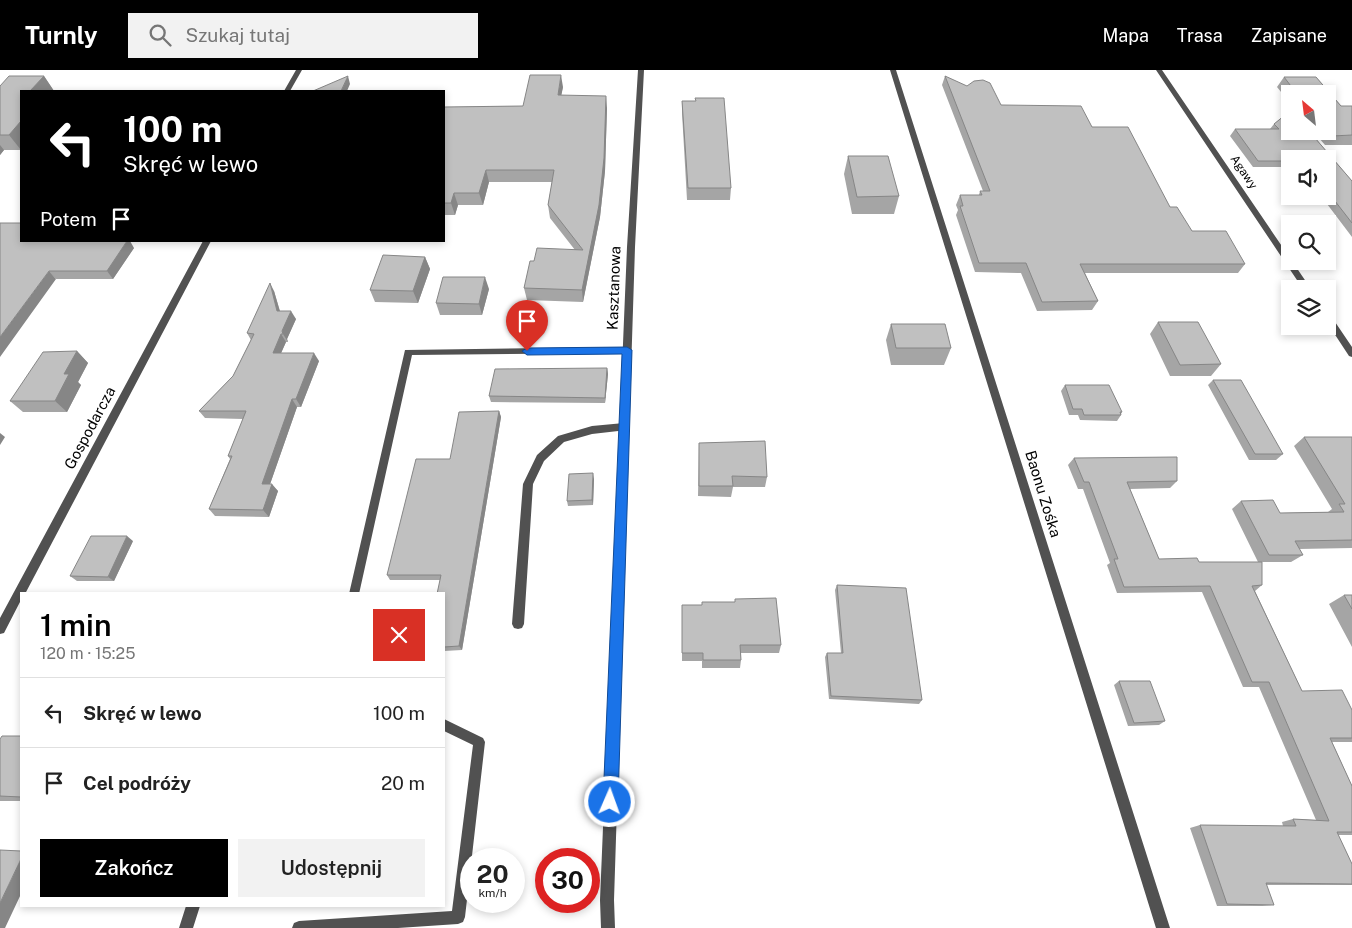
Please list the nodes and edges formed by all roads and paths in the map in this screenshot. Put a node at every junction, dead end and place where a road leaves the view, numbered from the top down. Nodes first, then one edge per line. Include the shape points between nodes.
1 (299, 70) edge
2 (640, 70) edge
3 (893, 70) edge
4 (1159, 70) edge
5 (288, 90) edge
6 (206, 242) edge
7 (1302, 280) edge
8 (1336, 330) edge
9 (627, 350) junction
10 (1352, 354) edge
11 (624, 427) junction
12 (354, 592) edge
13 (518, 624) dead end
14 (0, 629) edge
15 (445, 725) edge
16 (193, 907) edge
17 (186, 928) edge
18 (299, 928) edge
19 (608, 928) edge
20 (1163, 928) edge

1 - 5 street
2 - 9 street, Kasztanowa
3 - 20 street, Baonu Zośka
4 - 7 street, Agawy
6 - 14 street, Gospodarcza
8 - 10 street
9 - 11 street, Kasztanowa
9 - 12 street via 408,352
11 - 13 street via 592,430 560,439 540,458 528,484
11 - 19 street, Kasztanowa
15 - 18 street via 479,742 458,917
16 - 17 street

